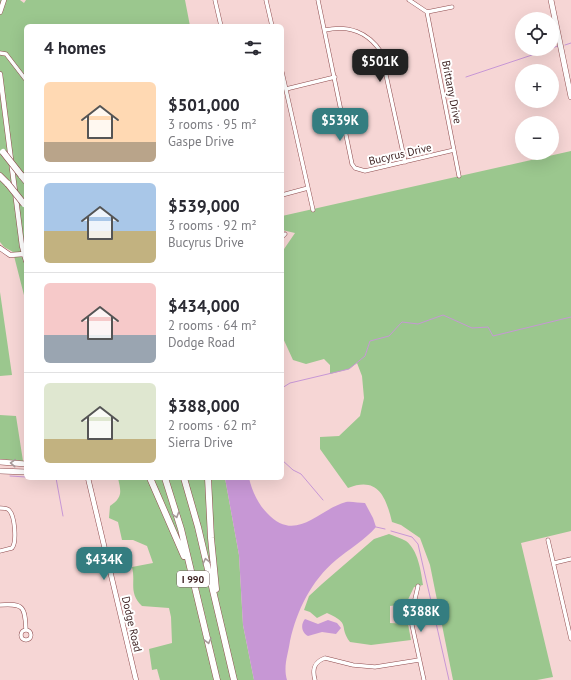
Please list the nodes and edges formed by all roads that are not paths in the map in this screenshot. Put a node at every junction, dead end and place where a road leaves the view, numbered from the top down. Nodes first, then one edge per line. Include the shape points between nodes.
1 (4, 0) edge
2 (215, 0) edge
3 (266, 0) edge
4 (318, 0) edge
5 (409, 0) edge
6 (551, 0) edge
7 (452, 6) dead end
8 (0, 12) edge
9 (426, 12) junction
10 (221, 24) edge
11 (272, 24) edge
12 (325, 30) junction
13 (0, 53) edge
14 (0, 74) edge
15 (24, 77) edge
16 (335, 78) junction
17 (284, 80) edge
18 (286, 89) junction
19 (571, 97) edge
20 (2, 150) edge
21 (454, 150) junction
22 (405, 162) junction
23 (0, 176) edge
24 (460, 176) dead end
25 (24, 179) edge
26 (308, 188) junction
27 (284, 194) edge
28 (24, 205) edge
29 (313, 210) dead end
30 (0, 248) edge
31 (24, 254) joint
32 (0, 462) edge
33 (24, 464) edge
34 (0, 471) edge
35 (24, 472) edge
36 (88, 480) edge
37 (151, 480) edge
38 (166, 480) edge
39 (185, 480) edge
40 (208, 480) edge
41 (0, 508) edge
42 (548, 540) dead end
43 (0, 551) edge
44 (571, 558) edge
45 (554, 563) junction
46 (418, 586) dead end
47 (198, 601) junction
48 (0, 605) edge
49 (218, 613) junction
50 (26, 630) dead end
51 (571, 639) edge
52 (419, 660) junction
53 (136, 680) edge
54 (217, 680) edge
55 (234, 680) edge
56 (315, 680) edge
57 (424, 680) edge

1 - 8 street
2 - 10 street
3 - 11 street
4 - 12 street, Bucyrus Drive
5 - 9 street
6 - 19 main road
7 - 9 street
9 - 21 street, Brittany Drive
12 - 16 street, Bucyrus Drive
12 - 22 street via 355,30 371,40 381,52
13 - 15 street via 6,54
14 - 31 street
16 - 18 street
16 - 22 street, Bucyrus Drive via 352,164 355,168 364,171
17 - 18 street
18 - 26 street
20 - 25 highway, bridge
21 - 22 street, Bucyrus Drive
21 - 24 street, Brittany Drive
23 - 28 highway, bridge
26 - 27 street
26 - 29 street
30 - 31 street via 10,254
33 -> 32 main road
34 - 35 main road
36 - 53 street, Dodge Road
37 - 47 highway via 182,551
38 -> 47 highway, I 990 via 181,529
49 -> 39 highway, I 990
40 - 49 highway
41 - 43 street via 11,512 15,540 12,548
42 - 45 street
44 - 45 street
45 - 51 street
46 - 52 street via 412,618
47 -> 54 highway, I 990
48 - 50 street via 21,606 26,614
49 - 55 highway, I 990
52 - 56 street via 375,667 325,658 316,664
52 - 57 street

